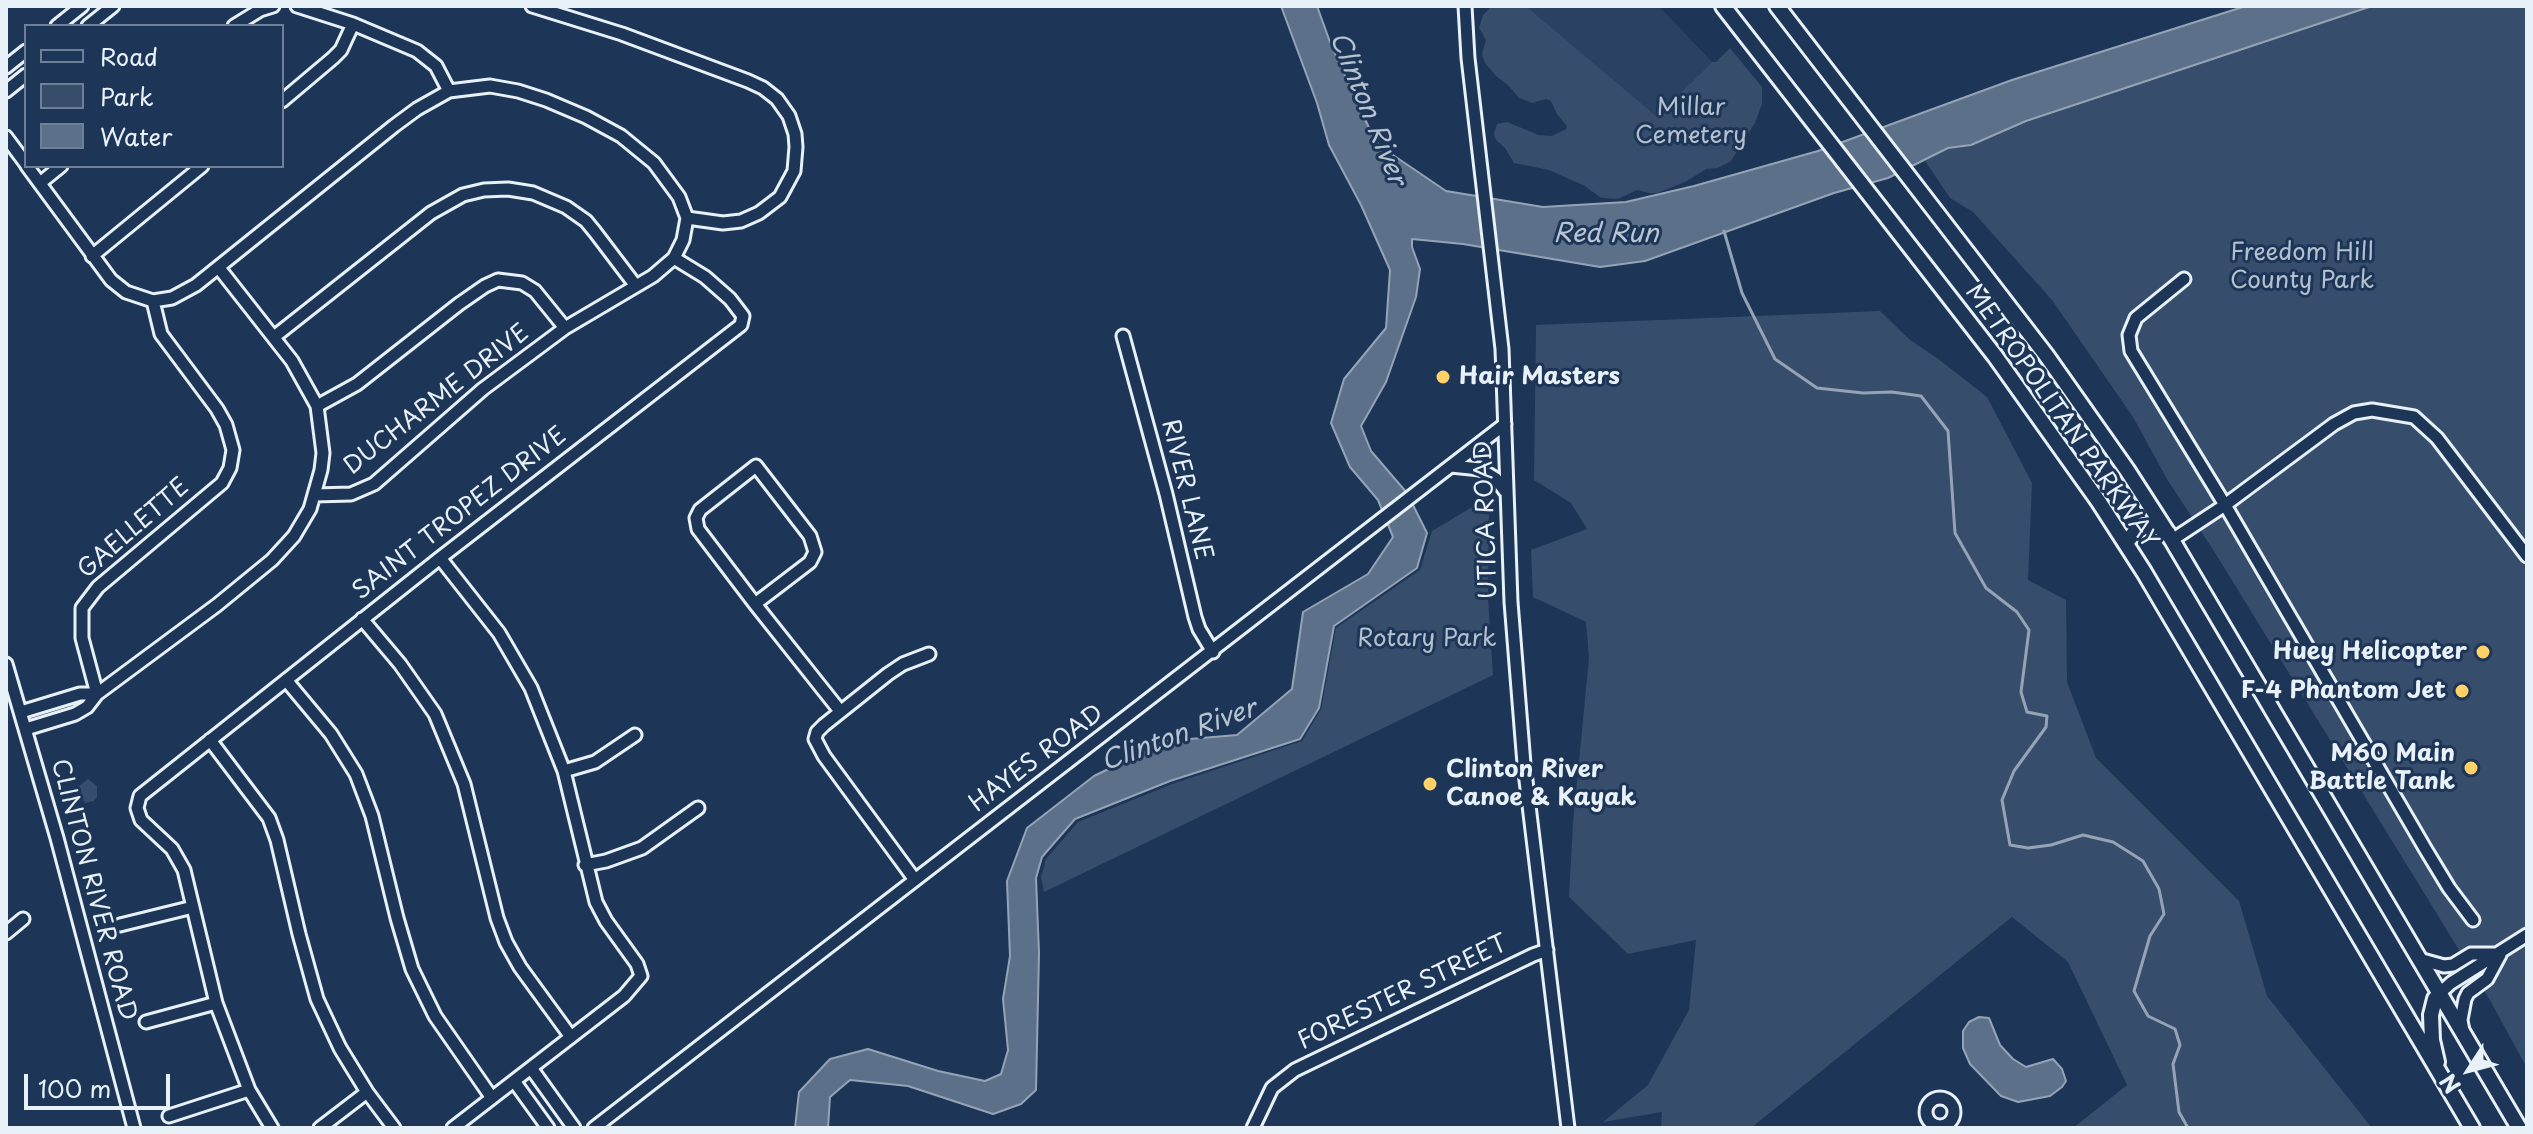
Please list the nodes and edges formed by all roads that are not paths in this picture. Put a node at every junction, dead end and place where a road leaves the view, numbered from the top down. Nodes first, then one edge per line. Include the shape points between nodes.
1 (82, 6) edge
2 (113, 6) edge
3 (273, 6) edge
4 (297, 6) edge
5 (532, 6) edge
6 (1465, 6) edge
7 (1723, 6) edge
8 (1777, 6) edge
9 (60, 24) edge
10 (90, 24) edge
11 (237, 24) edge
12 (353, 24) junction
13 (24, 53) edge
14 (6, 67) edge
15 (24, 77) edge
16 (6, 91) edge
17 (449, 91) junction
18 (284, 99) edge
19 (6, 137) edge
20 (24, 161) edge
21 (29, 168) edge
22 (59, 168) edge
23 (200, 168) edge
24 (40, 183) junction
25 (687, 218) junction
26 (92, 256) junction
27 (674, 258) junction
28 (219, 268) junction
29 (2184, 279) dead end
30 (636, 286) junction
31 (153, 301) junction
32 (565, 328) junction
33 (1123, 336) dead end
34 (274, 337) junction
35 (317, 406) junction
36 (1505, 424) junction
37 (1451, 466) junction
38 (1505, 491) junction
39 (315, 495) junction
40 (2225, 505) junction
41 (2170, 536) junction
42 (2126, 543) junction
43 (2527, 556) edge
44 (440, 558) junction
45 (755, 604) junction
46 (362, 619) junction
47 (1213, 652) junction
48 (929, 654) dead end
49 (6, 664) edge
50 (286, 680) junction
51 (97, 694) junction
52 (840, 711) junction
53 (21, 712) junction
54 (26, 729) junction
55 (635, 735) dead end
56 (210, 740) junction
57 (564, 771) junction
58 (698, 808) dead end
59 (585, 865) junction
60 (915, 880) junction
61 (193, 907) junction
62 (23, 919) dead end
63 (2473, 920) dead end
64 (120, 925) dead end
65 (6, 933) edge
66 (2527, 935) edge
67 (1547, 950) junction
68 (2500, 954) junction
69 (2419, 959) junction
70 (2440, 993) junction
71 (216, 1003) junction
72 (146, 1022) dead end
73 (2463, 1033) junction
74 (571, 1037) junction
75 (531, 1068) junction
76 (2440, 1074) junction
77 (514, 1081) junction
78 (249, 1090) junction
79 (367, 1092) junction
80 (492, 1098) junction
81 (169, 1116) dead end
82 (1928, 1124) edge
83 (1942, 1127) edge
84 (134, 1128) edge
85 (272, 1128) edge
86 (320, 1128) edge
87 (394, 1128) edge
88 (453, 1128) edge
89 (548, 1128) edge
90 (574, 1128) edge
91 (594, 1128) edge
92 (1253, 1128) edge
93 (1568, 1128) edge
94 (2472, 1128) edge
95 (2519, 1128) edge

1 - 9 street
2 - 10 street
3 - 11 street
4 - 12 street
5 - 25 street via 748,81 784,108 795,134 796,158 780,197 741,221
6 - 36 street, UTICA ROAD via 1494,264
7 - 42 main road, METROPOLITAN PARKWAY via 2039,415
8 - 41 main road, METROPOLITAN PARKWAY via 2046,355
12 - 17 street via 424,55
12 - 18 street via 341,50
13 - 14 street
15 - 16 street
17 - 25 street via 506,88 586,117 629,141 654,163
17 - 28 street via 394,126
19 - 20 street
21 - 24 street
22 - 24 street
23 - 26 street
24 - 26 street
25 - 27 street
26 - 31 street via 118,286
27 - 30 street, DUCHARME DRIVE
27 - 44 street, SAINT TROPEZ DRIVE via 730,299 743,316 741,325
28 - 31 street via 184,293
28 - 34 street
29 - 40 street via 2136,318 2129,335 2131,351
30 - 32 street, DUCHARME DRIVE
30 - 34 street via 576,213 533,193 484,190 431,213
31 - 51 street, GAELLETTE via 161,334 217,409 233,450 222,483 98,587 82,608 82,638
32 - 35 street via 535,291 498,280 357,384
32 - 39 street, DUCHARME DRIVE via 483,389 374,484 351,494
33 - 47 street, RIVER LANE via 1195,617
34 - 35 street
35 - 39 street via 323,453
36 - 37 street, HAYES ROAD
36 - 38 street, UTICA ROAD
37 - 38 street via 1480,469
37 - 47 street, HAYES ROAD
38 - 67 street, UTICA ROAD via 1524,764
39 - 51 street via 299,529 272,560
40 - 41 street
40 - 43 street via 2334,424 2375,410 2414,417 2437,438
40 - 63 street via 2449,888
41 - 42 main road via 2158,527 2144,527
41 - 69 main road, METROPOLITAN PARKWAY
42 - 76 main road, METROPOLITAN PARKWAY
44 - 46 street, SAINT TROPEZ DRIVE
44 - 57 street via 519,666
45 - 45 street via 700,533 696,518 756,466 810,536 815,552 810,562
45 - 52 street
46 - 50 street, SAINT TROPEZ DRIVE
46 - 74 street via 435,714 464,784 506,942
47 - 60 street, HAYES ROAD
48 - 52 street via 896,669
49 - 53 street, CLINTON RIVER ROAD
50 - 56 street, SAINT TROPEZ DRIVE
50 - 80 street via 356,774 412,969 435,1016
51 - 53 street
51 - 54 street via 75,714
52 - 60 street via 817,732 816,744
53 - 54 street, CLINTON RIVER ROAD
54 - 84 street, CLINTON RIVER ROAD
55 - 57 street via 595,762
56 - 61 street, SAINT TROPEZ DRIVE via 137,801 141,820 176,855
56 - 79 street via 274,829 317,999
57 - 59 street
58 - 59 street via 642,848
59 - 74 street via 600,911 641,976
60 - 91 street, HAYES ROAD
61 - 64 street
61 - 71 street
62 - 65 street
66 - 68 street
67 - 92 street, FORESTER STREET via 1280,1080
67 - 93 street, UTICA ROAD
68 - 69 street via 2471,954 2444,966
68 - 70 street
68 - 73 street via 2487,979 2465,999
69 - 70 main road, METROPOLITAN PARKWAY
70 - 73 main road, METROPOLITAN PARKWAY
70 - 76 main road via 2431,1026
71 - 72 street
71 - 78 street
73 - 95 main road, METROPOLITAN PARKWAY
74 - 75 street
75 - 77 street
75 - 90 street
76 - 94 main road, METROPOLITAN PARKWAY
77 - 80 street
77 - 89 street
78 - 81 street
78 - 85 street
79 - 86 street
79 - 87 street
80 - 88 street
82 - 83 street
82 - 83 street via 1925,1111 1937,1097 1953,1106 1954,1115

